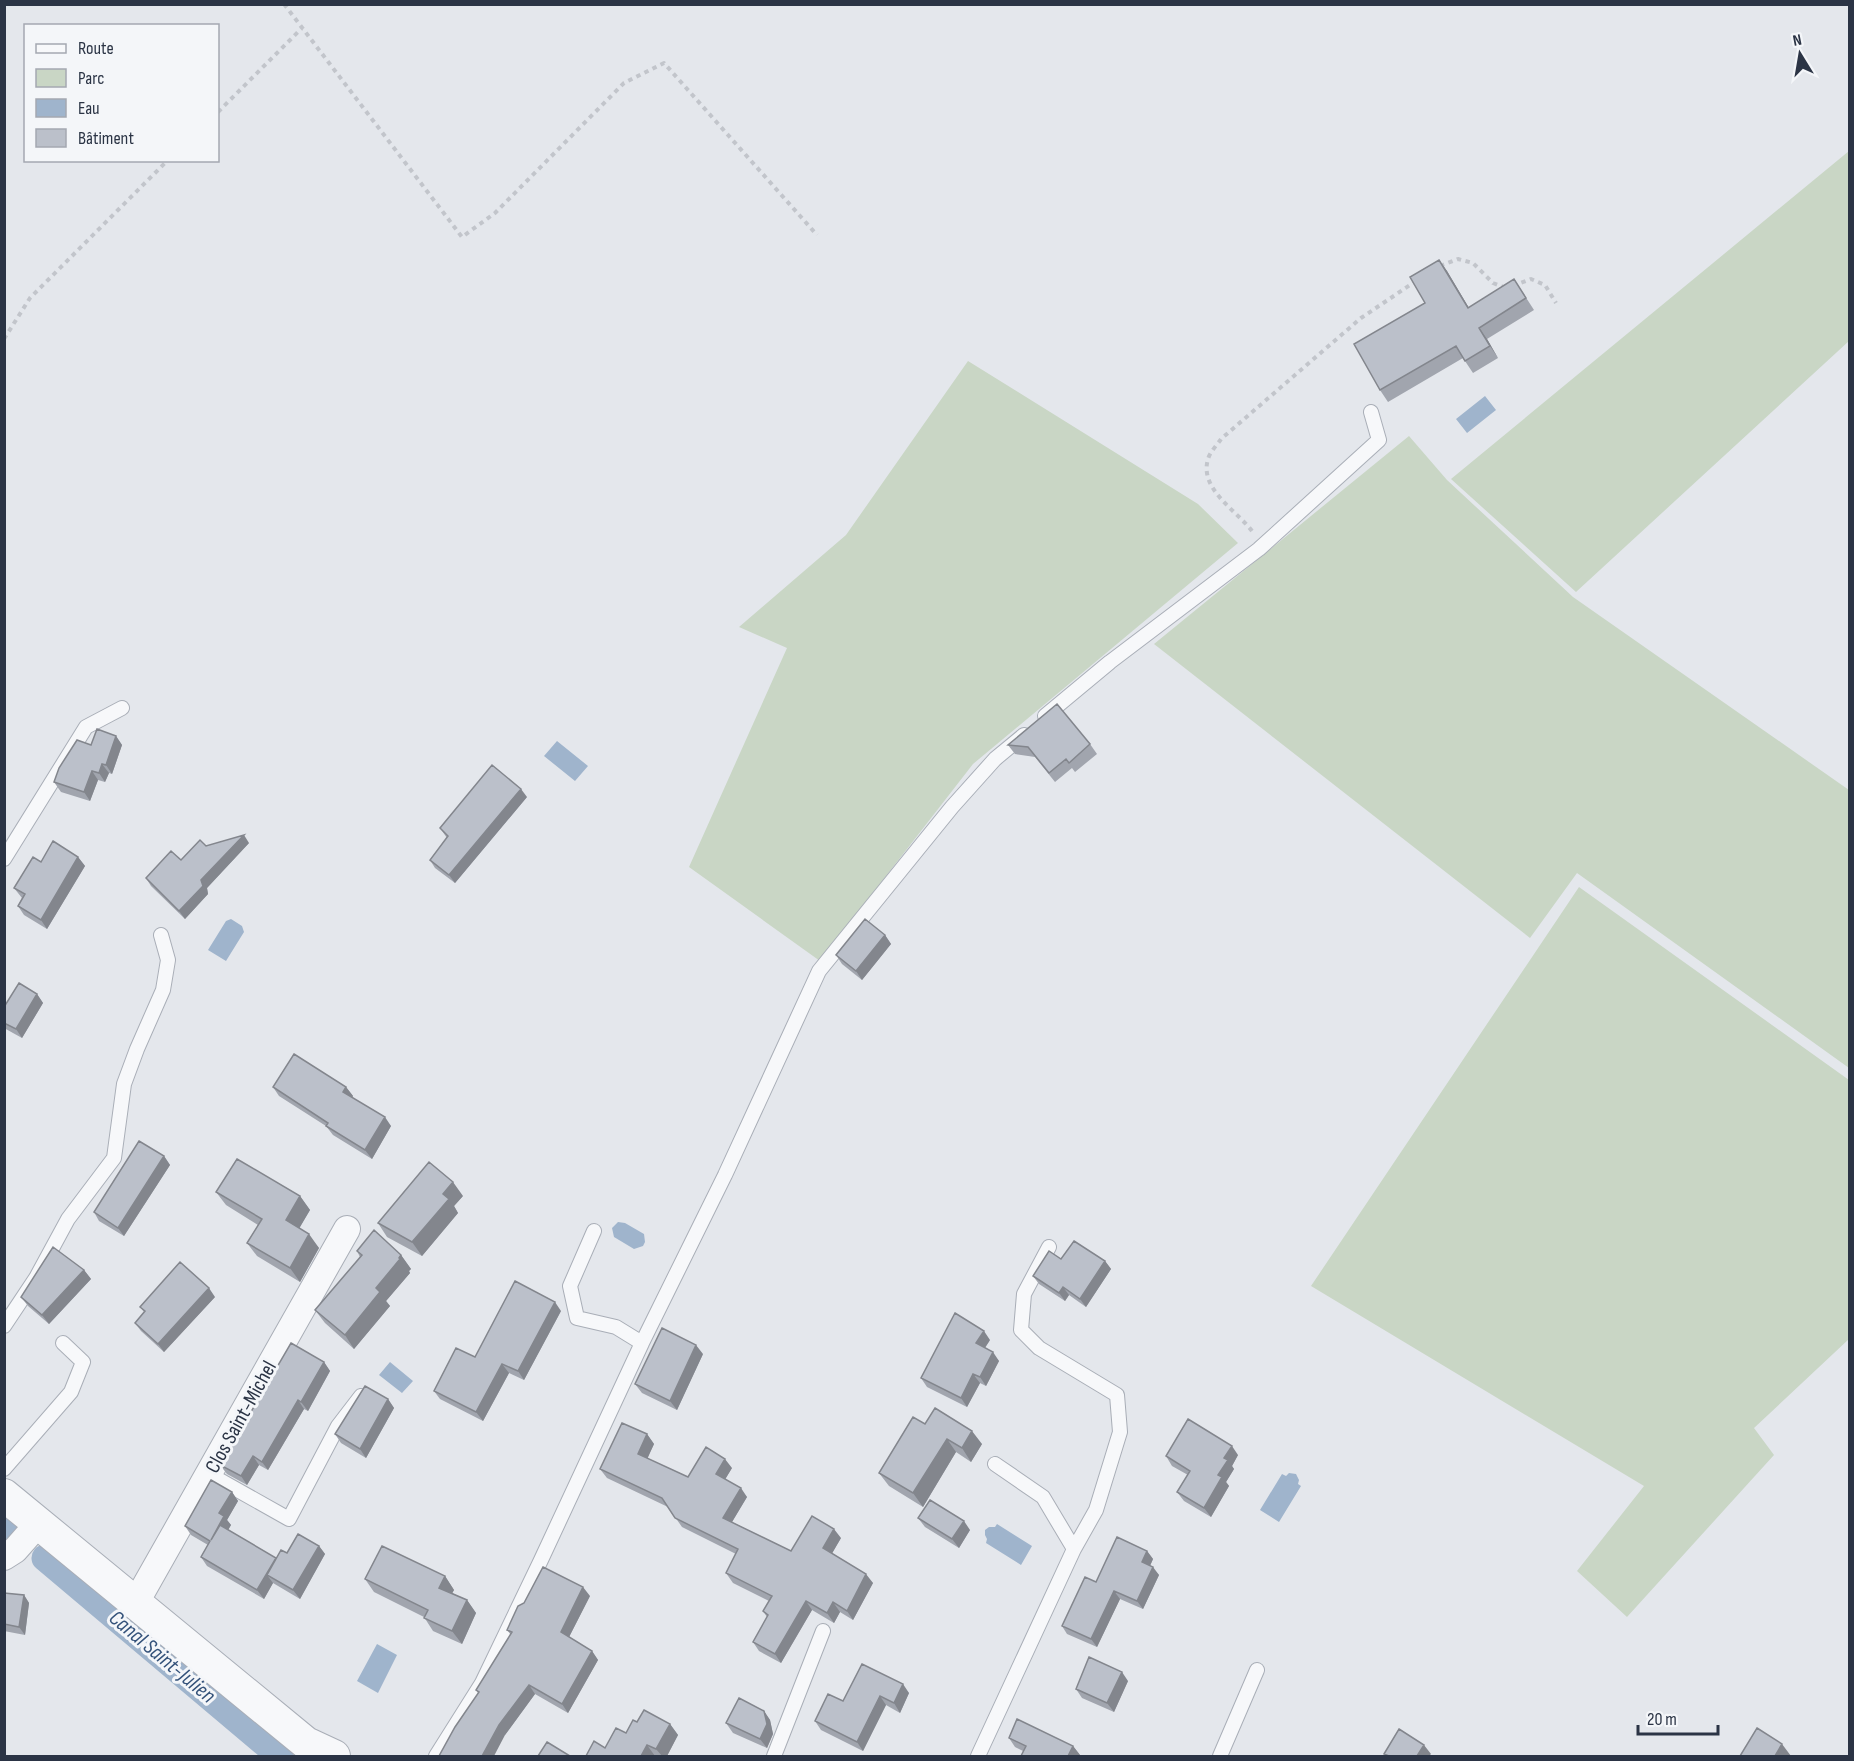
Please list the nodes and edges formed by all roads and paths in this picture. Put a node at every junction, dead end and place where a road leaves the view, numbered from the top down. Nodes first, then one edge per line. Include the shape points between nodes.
1 (284, 4) edge
2 (302, 28) junction
3 (219, 110) edge
4 (166, 162) edge
5 (817, 235) dead end
6 (1436, 267) edge
7 (1418, 279) edge
8 (1556, 303) dead end
9 (4, 339) edge
10 (1371, 412) dead end
11 (1259, 549) junction
12 (122, 708) dead end
13 (4, 859) edge
14 (161, 935) dead end
15 (347, 1229) dead end
16 (594, 1232) dead end
17 (1049, 1247) dead end
18 (4, 1326) edge
19 (63, 1343) dead end
20 (642, 1343) junction
21 (362, 1394) edge
22 (995, 1464) dead end
23 (4, 1469) edge
24 (209, 1474) junction
25 (4, 1495) edge
26 (38, 1524) junction
27 (1074, 1549) junction
28 (10, 1553) edge
29 (135, 1604) junction
30 (823, 1631) dead end
31 (1257, 1670) dead end
32 (334, 1756) edge
33 (436, 1756) edge
34 (774, 1756) edge
35 (978, 1756) edge
36 (1220, 1756) edge

1 - 2 path
2 - 3 path
2 - 5 path via 462,237 495,213 624,83 664,63
4 - 9 path via 30,298
6 - 8 path via 1458,259 1473,263 1493,283 1506,288 1531,279 1545,285
7 - 11 path via 1361,318 1221,440 1208,459 1207,478 1213,490 1244,520
10 - 11 lane via 1379,440
11 - 20 lane via 1110,662 995,759 819,971
12 - 13 lane via 86,727
14 - 18 lane via 168,960 163,990 124,1084 114,1158 68,1219
15 - 24 street, Clos Saint-Michel
16 - 20 lane via 570,1286 577,1318 616,1327
17 - 27 lane via 1024,1294 1021,1330 1039,1348 1117,1395 1120,1432 1096,1510
19 - 23 lane via 84,1362 71,1392
20 - 33 lane via 482,1683
21 - 24 lane via 338,1426 289,1519
22 - 27 lane via 1043,1497
24 - 29 street, Clos Saint-Michel
25 - 26 street
26 - 28 street
26 - 29 street
27 - 35 lane
29 - 32 street via 306,1743
30 - 34 lane
31 - 36 lane

